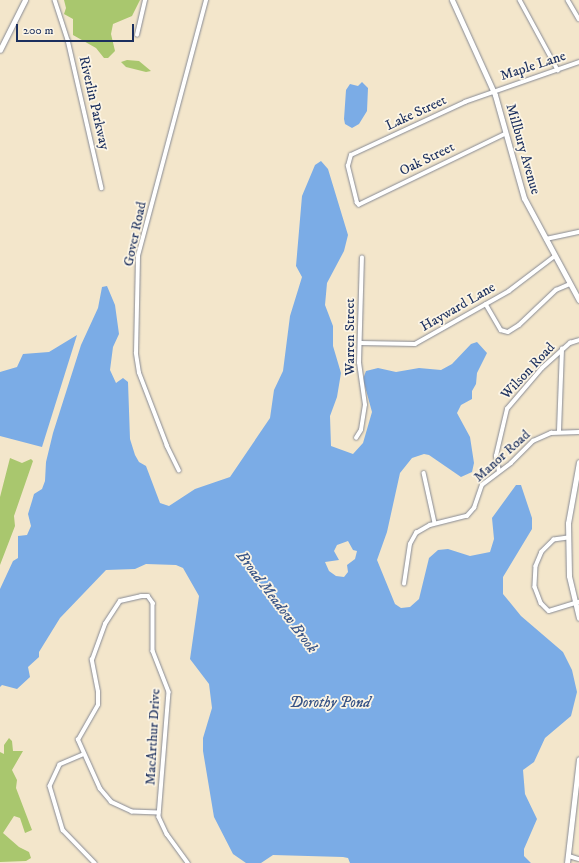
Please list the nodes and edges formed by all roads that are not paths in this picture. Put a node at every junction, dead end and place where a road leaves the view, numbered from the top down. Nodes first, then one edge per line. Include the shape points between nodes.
1 (25, 0) edge
2 (55, 0) edge
3 (145, 0) edge
4 (206, 0) edge
5 (452, 0) edge
6 (520, 0) edge
7 (568, 0) edge
8 (579, 19) edge
9 (137, 35) dead end
10 (0, 50) edge
11 (579, 62) edge
12 (558, 70) junction
13 (493, 91) junction
14 (506, 134) junction
15 (102, 188) dead end
16 (359, 205) joint
17 (579, 232) edge
18 (546, 239) junction
19 (556, 256) junction
20 (362, 258) dead end
21 (570, 284) junction
22 (579, 300) edge
23 (486, 304) junction
24 (579, 340) edge
25 (361, 344) junction
26 (562, 349) junction
27 (559, 431) junction
28 (579, 432) edge
29 (356, 438) dead end
30 (579, 462) edge
31 (179, 471) dead end
32 (499, 472) junction
33 (424, 473) dead end
34 (435, 523) junction
35 (568, 538) junction
36 (404, 584) dead end
37 (577, 602) edge
38 (579, 618) edge
39 (83, 755) junction
40 (579, 760) edge
41 (159, 813) junction
42 (568, 856) junction
43 (579, 859) edge
44 (95, 863) edge
45 (188, 863) edge
46 (567, 863) edge

1 - 10 street
2 - 15 street, Riverlin Parkway via 70,48
3 - 9 street
4 - 31 street, Gover Road via 138,256 136,354 139,373
5 - 13 main road, Millbury Avenue
6 - 12 street
7 - 8 street
11 - 12 street, Maple Lane
12 - 13 street, Maple Lane
13 - 14 main road, Millbury Avenue
13 - 16 street, Lake Street via 349,157 349,175
14 - 16 street, Oak Street
14 - 18 main road, Millbury Avenue via 518,183
17 - 18 street
18 - 19 main road, Millbury Avenue
19 - 21 main road, Millbury Avenue
19 - 23 street, Hayward Lane via 509,291
20 - 25 street, Warren Street
21 - 22 main road, Millbury Avenue
21 - 23 street via 556,290 508,332 501,330
23 - 25 street, Hayward Lane via 415,344
24 - 26 street, Wilson Road
25 - 29 street, Warren Street via 359,378 365,405 361,430
26 - 27 street
26 - 32 street, Wilson Road via 507,409 496,456
27 - 28 street, Manor Road
27 - 32 street, Manor Road via 533,441
30 - 35 main road via 569,510
32 - 34 street, Manor Road via 482,485 470,514 464,518
33 - 34 street
34 - 36 street, Manor Road via 422,528 412,539
35 - 37 main road via 569,576
35 - 37 street via 554,540 546,546 535,571 536,592 547,610 552,612
37 - 38 main road
39 - 41 street via 100,789 111,802 132,812
39 - 41 street, MacArthur Drive via 78,737 98,705 92,660 105,624 120,601 135,596 148,596 153,603 153,650 169,692
39 - 44 street via 60,765 50,786 63,830
40 - 42 street
41 - 45 street, MacArthur Drive via 161,824
42 - 43 street
42 - 46 street

